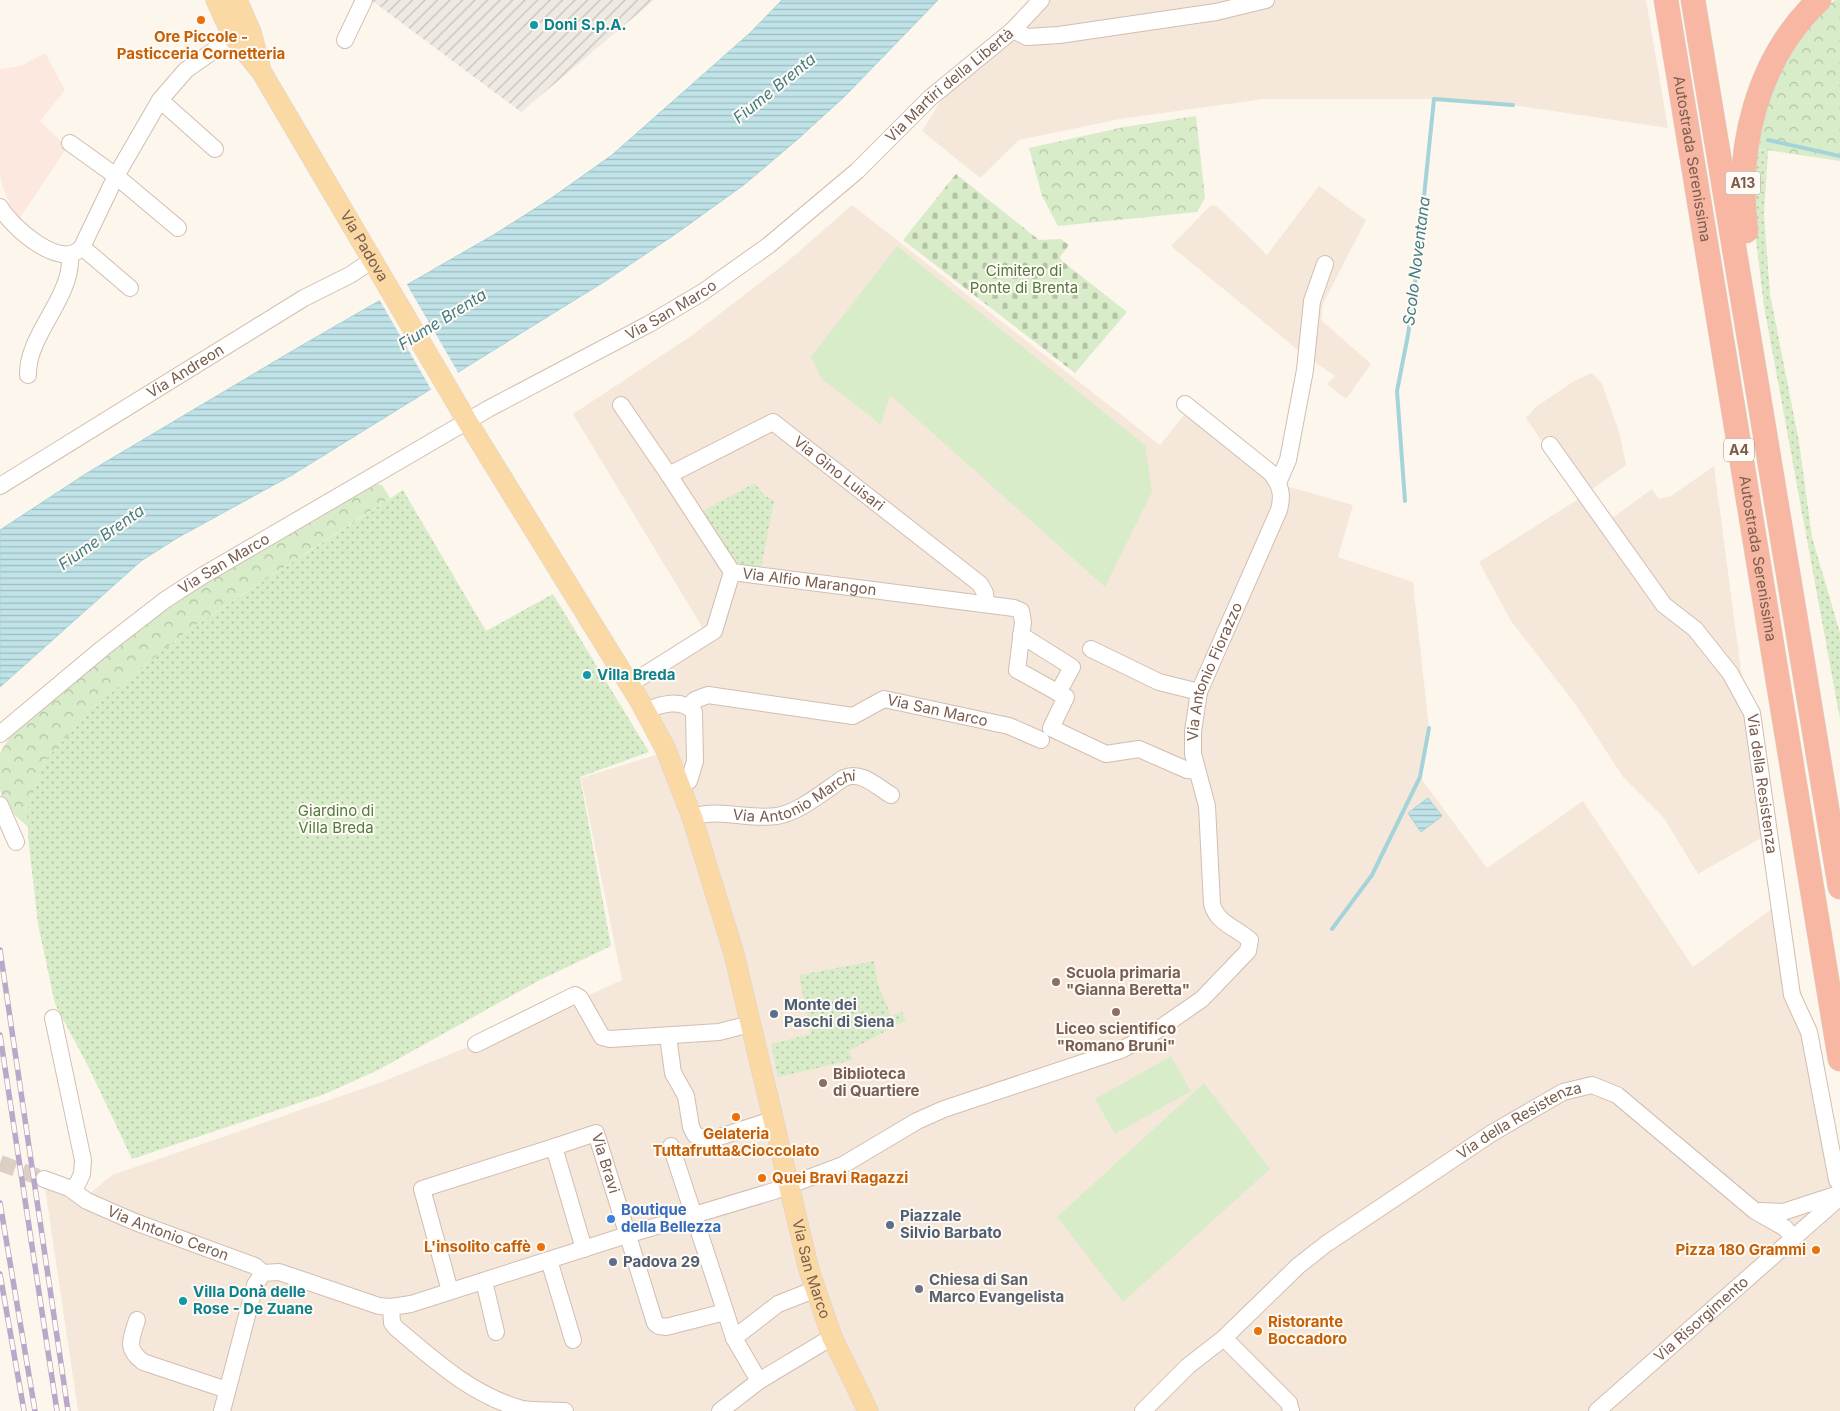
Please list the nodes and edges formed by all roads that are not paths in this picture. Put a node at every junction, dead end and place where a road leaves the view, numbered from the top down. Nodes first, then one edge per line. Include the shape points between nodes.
1 (216, 0) edge
2 (237, 0) edge
3 (364, 0) edge
4 (1041, 0) edge
5 (1266, 0) edge
6 (1666, 0) edge
7 (1693, 0) edge
8 (1819, 0) edge
9 (1013, 30) junction
10 (233, 37) junction
11 (345, 40) dead end
12 (261, 71) junction
13 (160, 100) junction
14 (70, 143) dead end
15 (215, 148) dead end
16 (857, 171) joint
17 (116, 176) junction
18 (0, 207) edge
19 (178, 228) dead end
20 (76, 251) junction
21 (1325, 264) dead end
22 (372, 267) junction
23 (130, 288) dead end
24 (28, 375) dead end
25 (1757, 385) junction
26 (1185, 404) dead end
27 (621, 405) dead end
28 (463, 414) junction
29 (1550, 445) dead end
30 (669, 475) junction
31 (1278, 482) junction
32 (0, 486) edge
33 (732, 572) junction
34 (986, 604) junction
35 (1022, 634) junction
36 (1091, 649) dead end
37 (630, 684) junction
38 (1199, 692) junction
39 (1058, 693) junction
40 (689, 706) junction
41 (646, 711) junction
42 (0, 734) edge
43 (1041, 740) dead end
44 (1197, 771) junction
45 (680, 785) junction
46 (891, 795) dead end
47 (0, 805) edge
48 (692, 817) junction
49 (16, 842) dead end
50 (1840, 887) edge
51 (53, 1018) dead end
52 (750, 1024) junction
53 (668, 1036) junction
54 (477, 1042) dead end
55 (1840, 1059) edge
56 (772, 1120) junction
57 (671, 1146) dead end
58 (554, 1147) junction
59 (44, 1180) tunnel mouth
60 (1840, 1184) edge
61 (788, 1186) junction
62 (74, 1191) junction
63 (1840, 1195) edge
64 (1756, 1211) junction
65 (694, 1214) junction
66 (627, 1235) junction
67 (1793, 1238) junction
68 (584, 1249) junction
69 (549, 1260) junction
70 (271, 1272) junction
71 (484, 1281) junction
72 (450, 1291) junction
73 (806, 1292) dead end
74 (391, 1307) junction
75 (725, 1312) junction
76 (136, 1320) dead end
77 (496, 1332) dead end
78 (832, 1337) junction
79 (734, 1338) junction
80 (1224, 1338) junction
81 (573, 1340) dead end
82 (759, 1381) junction
83 (227, 1390) junction
84 (1608, 1407) edge
85 (524, 1410) edge
86 (222, 1411) edge
87 (565, 1411) edge
88 (720, 1411) edge
89 (868, 1411) edge
90 (1143, 1411) edge
91 (1291, 1411) edge

1 - 10 main road, Via Padova
2 - 12 main road, Via Padova via 251,32
3 - 11 street
4 - 9 street, Via Martiri della Libertà
5 - 9 street via 1216,12 1059,35 1027,36
6 - 55 highway, Autostrada Serenissima / A4
7 - 25 highway, Autostrada Serenissima / A4
8 - 25 highway, A13 via 1796,24 1771,66 1756,102 1746,145 1743,197 1755,297
9 - 16 street, Via Martiri della Libertà via 931,97
10 - 12 main road, Via Padova
10 - 13 street via 186,70
12 - 22 main road, Via Padova
13 - 15 street
13 - 17 street
14 - 17 street
16 - 28 street, Via San Marco via 769,245 702,292 650,324
17 - 19 street
17 - 20 street
18 - 20 street via 10,222 25,235 61,254
20 - 23 street
20 - 24 street via 66,283 31,356
21 - 31 street, Via Antonio Fiorazzo via 1312,301 1305,370 1292,442
22 - 28 main road, Via Padova
22 - 32 street, Via Andreon via 304,298
25 - 50 highway, Autostrada Serenissima / A4
26 - 31 street
27 - 30 street
28 - 37 main road, Via San Marco
28 - 42 street, Via San Marco via 165,600
29 - 60 street, Via della Resistenza via 1664,605 1695,629 1730,673 1752,713 1792,995 1809,1032
30 - 33 street
30 - 34 street, Via Gino Luisari via 773,422 980,584
31 - 38 street, Via Antonio Fiorazzo via 1282,501 1279,510
33 - 34 street, Via Alfio Marangon
33 - 37 street, Via Alfio Marangon via 714,631
34 - 35 street, Via Alfio Marangon via 1021,612
35 - 39 street, Via Alfio Marangon via 1017,670
35 - 39 street via 1072,667
36 - 38 street via 1159,682
37 - 41 main road, Via San Marco
38 - 44 street, Via Antonio Fiorazzo via 1193,732
39 - 44 street via 1066,697 1052,728 1106,754 1139,749 1187,770
40 - 41 street, Via San Marco via 659,705
40 - 43 street, Via San Marco via 708,695 852,716 884,699 1009,726
40 - 45 street via 695,720 695,761 689,781
41 - 45 main road, Via San Marco
44 - 61 street, Via Antonio Fiorazzo via 1207,806 1214,912 1221,921 1250,940 1248,950 1202,999 1137,1042 1102,1057 944,1109 903,1129 844,1165
45 - 48 main road, Via San Marco
46 - 48 street, Via Antonio Marchi via 854,775 785,814 768,817 718,813
47 - 49 street
48 - 52 main road, Via San Marco via 734,954
51 - 62 street via 83,1160 82,1174
52 - 53 street via 719,1032
52 - 56 main road, Via San Marco
53 - 54 street via 606,1039 575,995
53 - 56 street via 673,1073 686,1096 695,1135 710,1140
56 - 61 main road, Via San Marco
57 - 65 street
58 - 66 street, Via Bravi via 596,1133
58 - 68 street
58 - 72 street via 422,1189
59 - 62 street, Via Antonio Ceron
61 - 65 street
61 - 78 main road, Via San Marco via 809,1270
62 - 70 street, Via Antonio Ceron via 101,1207
63 - 64 street via 1783,1212
63 - 67 street, Via Risorgimento
64 - 67 street, Via della Resistenza via 1785,1228
64 - 80 street, Via della Resistenza via 1617,1095 1592,1085 1563,1092 1492,1133 1326,1244 1298,1266
65 - 66 street
65 - 75 street
66 - 68 street
66 - 75 street, Via Bravi via 652,1317 659,1326
67 - 84 street, Via Risorgimento
68 - 69 street
69 - 71 street
69 - 81 street
70 - 74 street, Via Antonio Ceron
70 - 83 street via 255,1285
71 - 72 street
71 - 77 street
72 - 74 street
73 - 79 street via 778,1304
74 - 85 street via 392,1323 396,1328 442,1367 477,1391
75 - 79 street
76 - 83 street via 130,1343 133,1354 144,1362
78 - 82 street
78 - 89 main road, Via San Marco
79 - 82 street
80 - 90 street, Via della Resistenza via 1188,1366
80 - 91 street via 1289,1403
82 - 88 street
83 - 86 street
85 - 87 street

